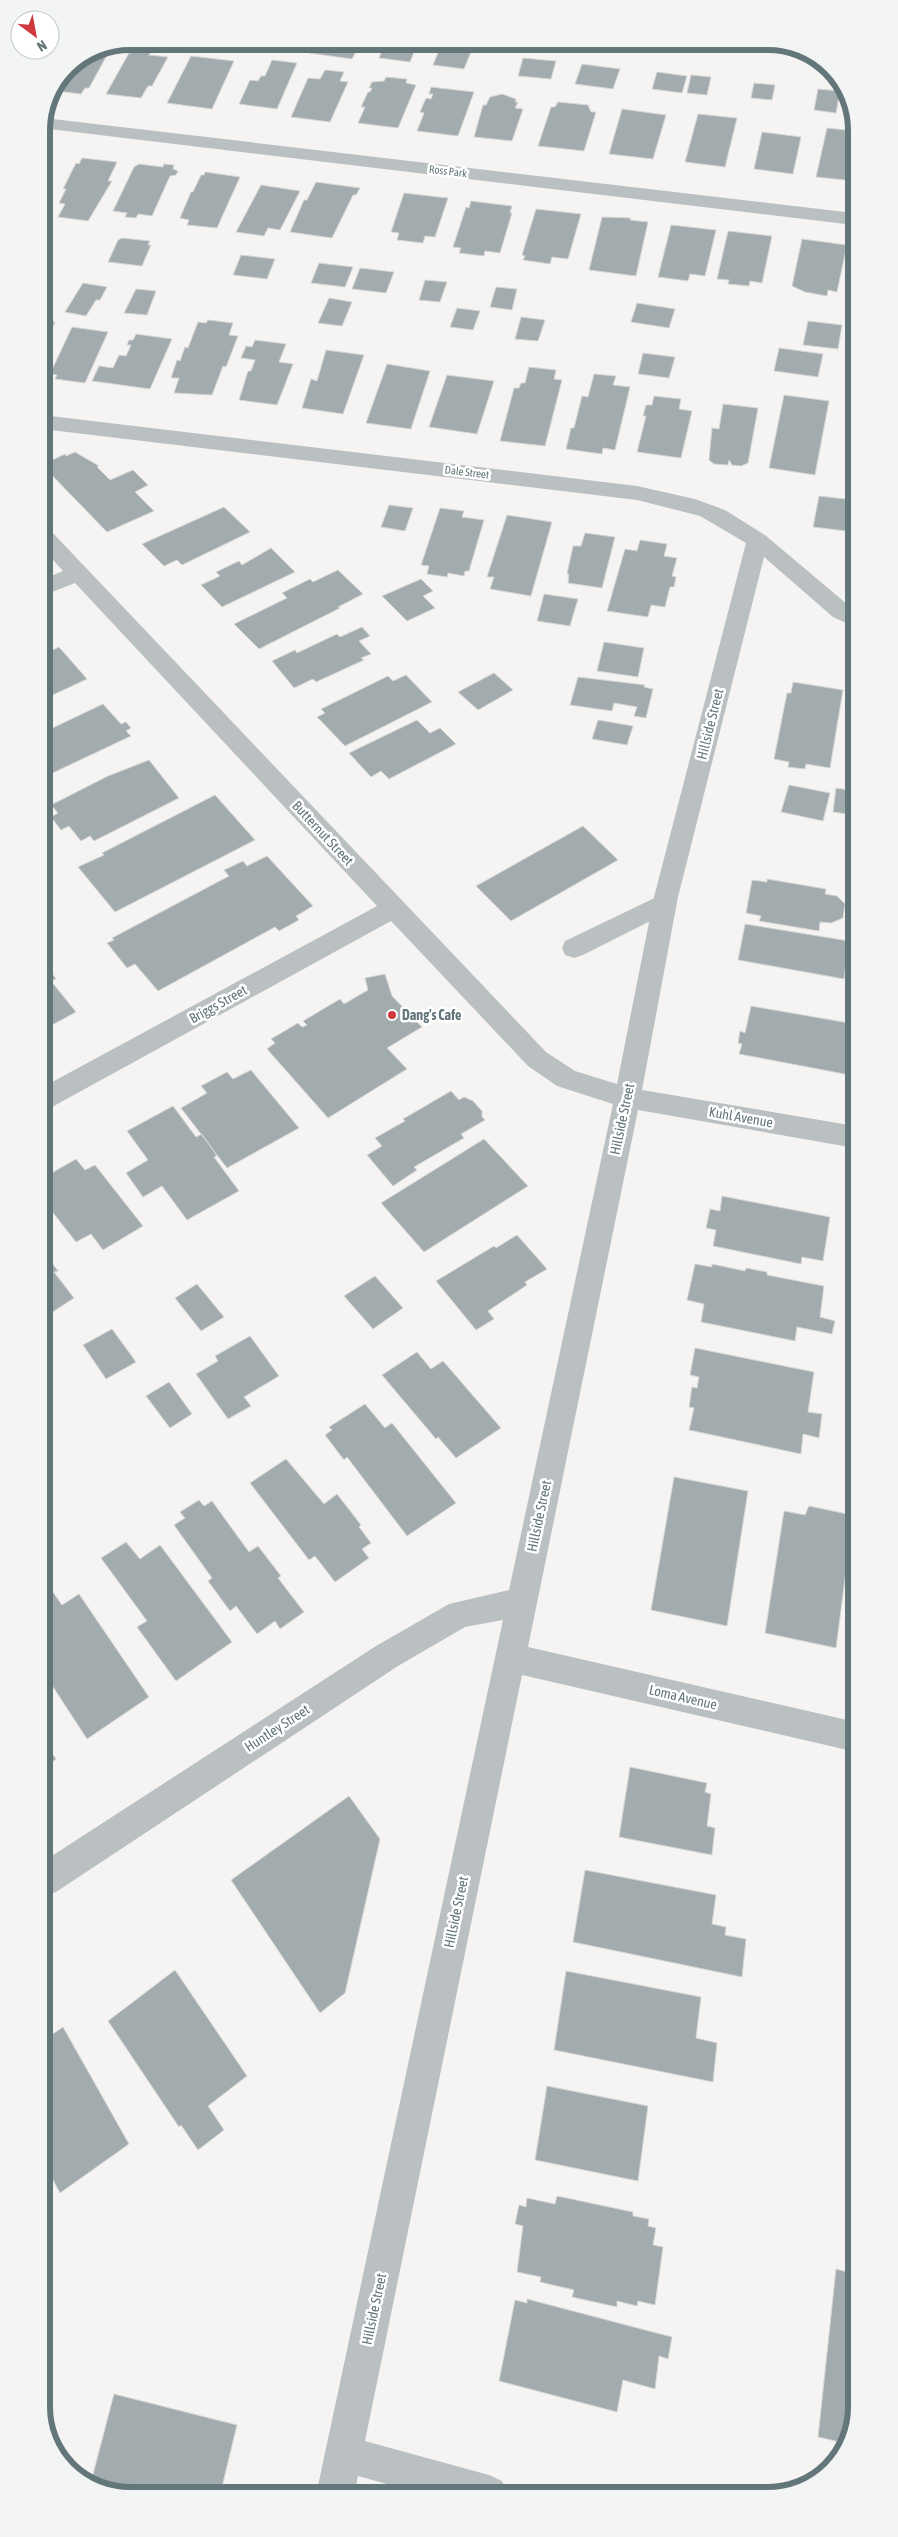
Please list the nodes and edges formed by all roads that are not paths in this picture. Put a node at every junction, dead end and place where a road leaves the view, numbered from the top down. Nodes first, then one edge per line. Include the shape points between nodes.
1 (51, 123) edge
2 (848, 218) edge
3 (50, 423) edge
4 (757, 540) junction
5 (50, 543) edge
6 (78, 573) junction
7 (50, 585) edge
8 (848, 616) edge
9 (665, 902) junction
10 (394, 908) junction
11 (574, 948) dead end
12 (50, 1095) edge
13 (626, 1098) junction
14 (848, 1136) edge
15 (521, 1602) junction
16 (510, 1658) junction
17 (848, 1735) edge
18 (50, 1876) edge
19 (344, 2453) junction
20 (337, 2487) edge
21 (464, 2487) edge

1 - 2 street, Ross Park
3 - 4 street, Dale Street via 636,493 690,505 717,515
4 - 8 street, Dale Street
4 - 9 street, Hillside Street
5 - 6 street, Butternut Street
6 - 7 street
6 - 10 street, Butternut Street
9 - 11 street
9 - 13 street, Hillside Street
10 - 12 street, Briggs Street
10 - 13 street, Butternut Street via 537,1059 566,1079
13 - 14 street, Kuhl Avenue
13 - 15 street, Hillside Street
15 - 16 street, Hillside Street
15 - 18 street, Huntley Street via 460,1614 387,1656
16 - 17 street, Loma Avenue
16 - 19 street, Hillside Street
19 - 20 street, Hillside Street
19 - 21 street

